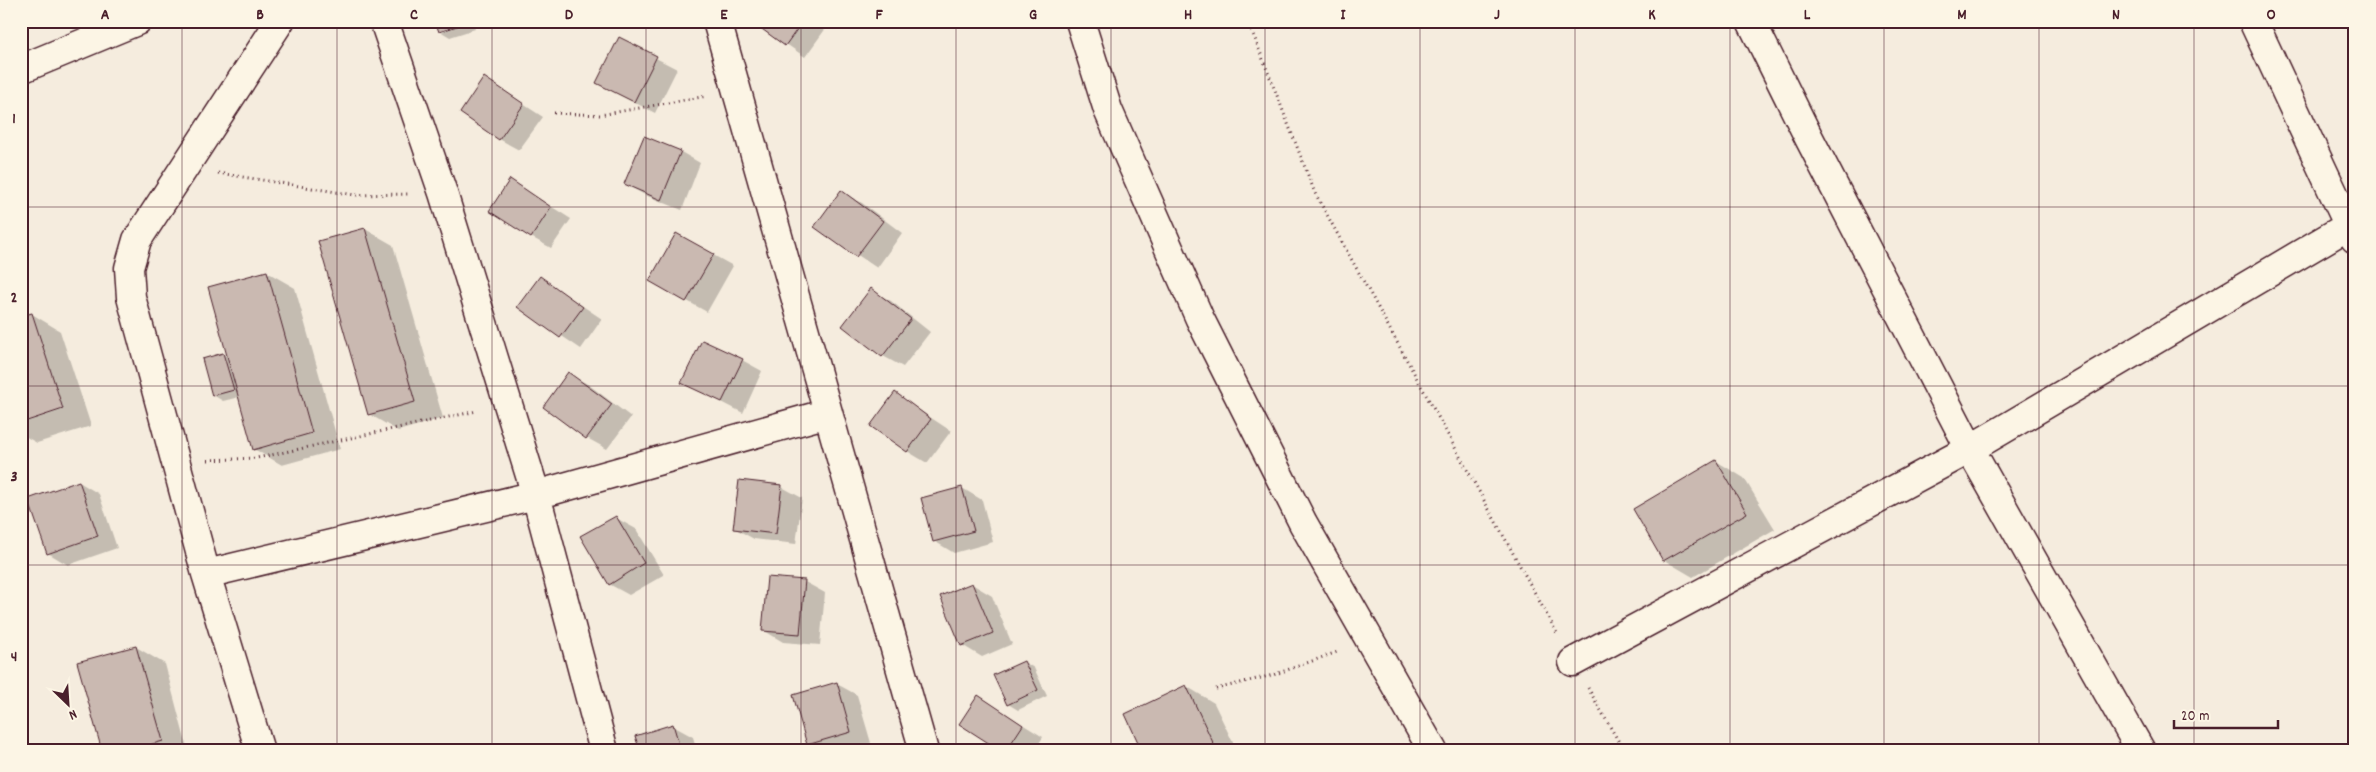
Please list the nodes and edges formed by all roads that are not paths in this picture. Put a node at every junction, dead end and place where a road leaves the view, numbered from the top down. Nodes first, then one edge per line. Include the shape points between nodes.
1 (137, 21) edge
2 (280, 21) edge
3 (384, 21) edge
4 (717, 21) edge
5 (1080, 21) edge
6 (1751, 21) edge
7 (2253, 21) edge
8 (21, 69) edge
9 (2352, 232) edge
10 (828, 413) junction
11 (1970, 448) junction
12 (536, 495) junction
13 (206, 574) junction
14 (1573, 662) road end
15 (260, 751) edge
16 (604, 751) edge
17 (924, 751) edge
18 (1433, 751) edge
19 (2141, 751) edge

1 - 8 street
2 - 13 street via 137,240 129,268 132,297
3 - 12 street via 443,193
4 - 10 street
5 - 18 street via 1108,110 1200,319 1298,514
6 - 11 street
7 - 9 street
9 - 11 street
10 - 12 street
10 - 17 street
11 - 14 street
11 - 19 street
12 - 13 street
12 - 16 street
13 - 15 street

